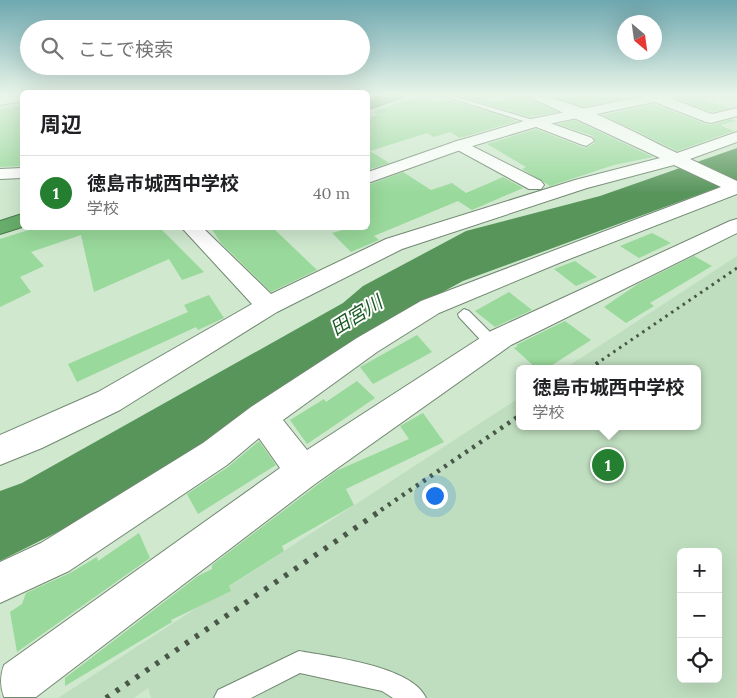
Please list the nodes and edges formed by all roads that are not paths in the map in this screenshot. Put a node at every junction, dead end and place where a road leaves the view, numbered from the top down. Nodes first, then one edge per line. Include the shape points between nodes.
1 (518, 128) edge
2 (550, 128) edge
3 (610, 128) edge
4 (737, 137) edge
5 (586, 142) dead end
6 (460, 145) junction
7 (678, 160) junction
8 (20, 173) edge
9 (0, 174) edge
10 (370, 177) edge
11 (536, 185) dead end
12 (736, 188) edge
13 (20, 212) edge
14 (0, 218) edge
15 (20, 221) edge
16 (737, 225) edge
17 (0, 228) edge
18 (194, 230) edge
19 (268, 306) junction
20 (464, 314) dead end
21 (493, 344) junction
22 (262, 417) junction
23 (0, 450) edge
24 (304, 472) junction
25 (0, 583) edge
26 (20, 681) dead end
27 (226, 698) edge
28 (414, 698) edge

1 - 6 street
2 - 5 street
3 - 7 street
4 - 7 street
6 - 10 street
6 - 11 street
7 - 12 street
7 - 19 street via 581,184 394,244
8 - 9 street
12 - 22 street via 430,307 367,345
13 - 14 highway
15 - 17 highway
16 - 21 street
18 - 19 street
19 - 23 street via 110,401
20 - 21 lane
21 - 24 street
22 - 24 street
22 - 25 street via 215,454 55,557
24 - 26 street
27 - 28 lane via 299,662 386,680

